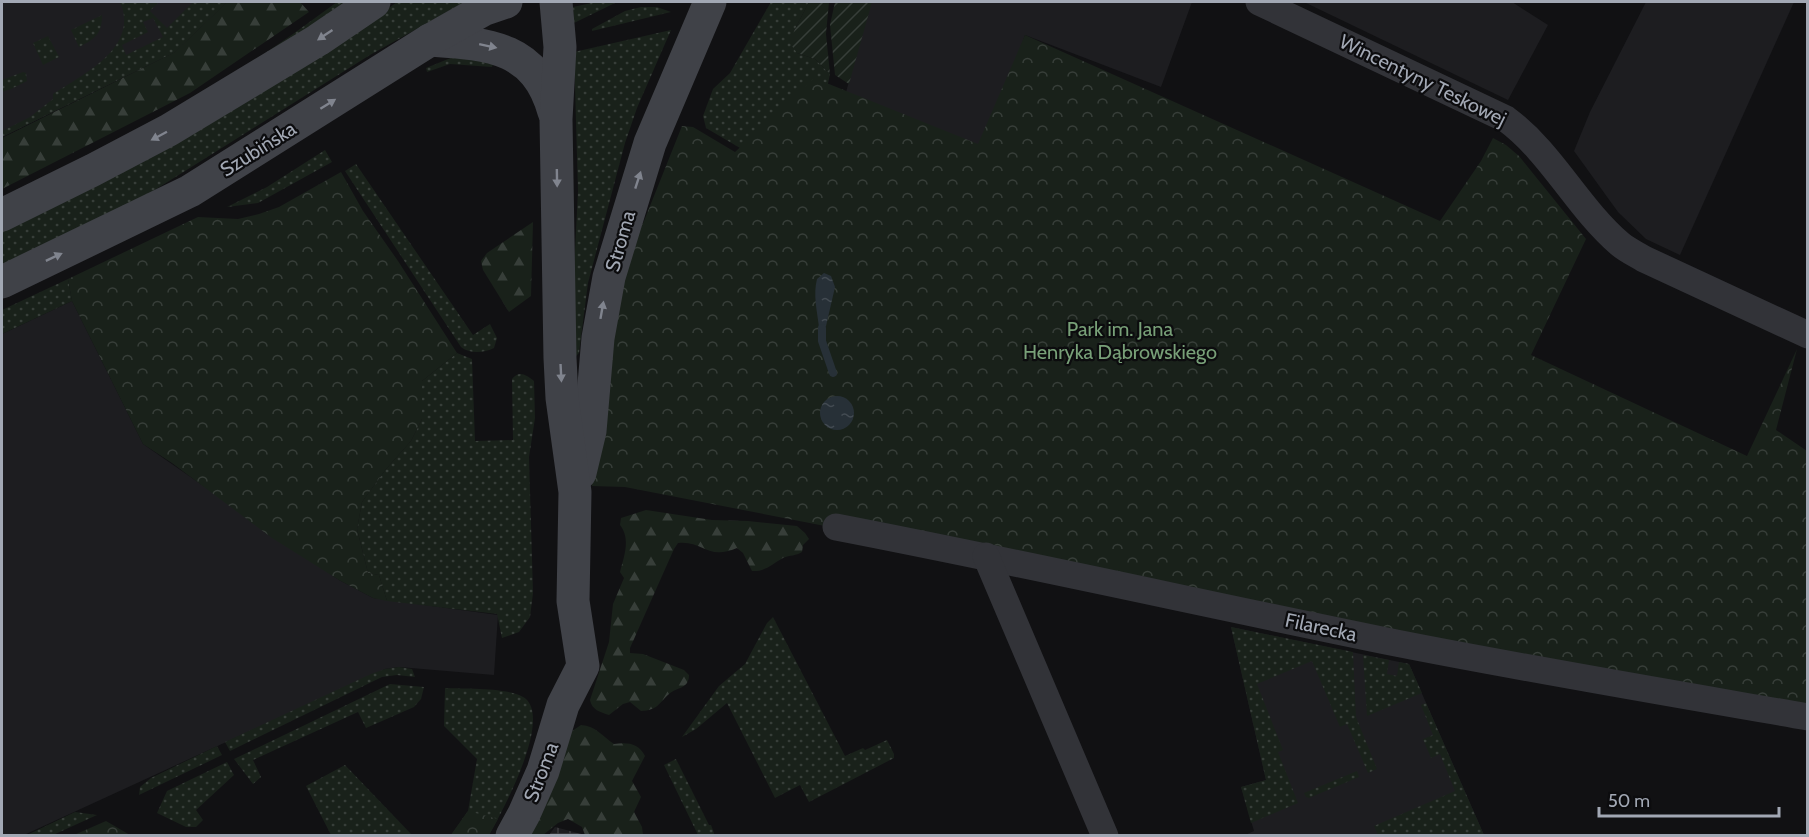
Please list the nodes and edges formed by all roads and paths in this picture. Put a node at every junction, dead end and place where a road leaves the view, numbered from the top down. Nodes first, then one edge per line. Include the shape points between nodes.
1 (374, 2) edge
2 (506, 2) edge
3 (556, 2) edge
4 (710, 2) edge
5 (1259, 2) edge
6 (430, 40) junction
7 (556, 119) junction
8 (2, 215) edge
9 (2, 282) edge
10 (1808, 335) edge
11 (575, 492) junction
12 (836, 527) dead end
13 (986, 556) junction
14 (1808, 717) edge
15 (512, 836) edge
16 (1105, 836) edge

1 -> 8 street via 170,130
2 - 6 street, Szubińska via 485,9
3 - 7 street, Stroma via 560,47
11 -> 4 street, Stroma via 590,431 598,338 609,277 651,143
5 - 10 street, Wincentyny Teskowej via 1506,119 1537,145 1621,244 1644,259
6 -> 7 street via 489,46 518,57 549,93
9 -> 6 street, Szubińska via 190,191
7 -> 11 street, Stroma via 562,398
11 - 15 street, Stroma via 573,601 583,666 563,705 543,771
12 - 13 street, Filarecka
13 - 14 street, Filarecka via 1398,643
13 - 16 street

